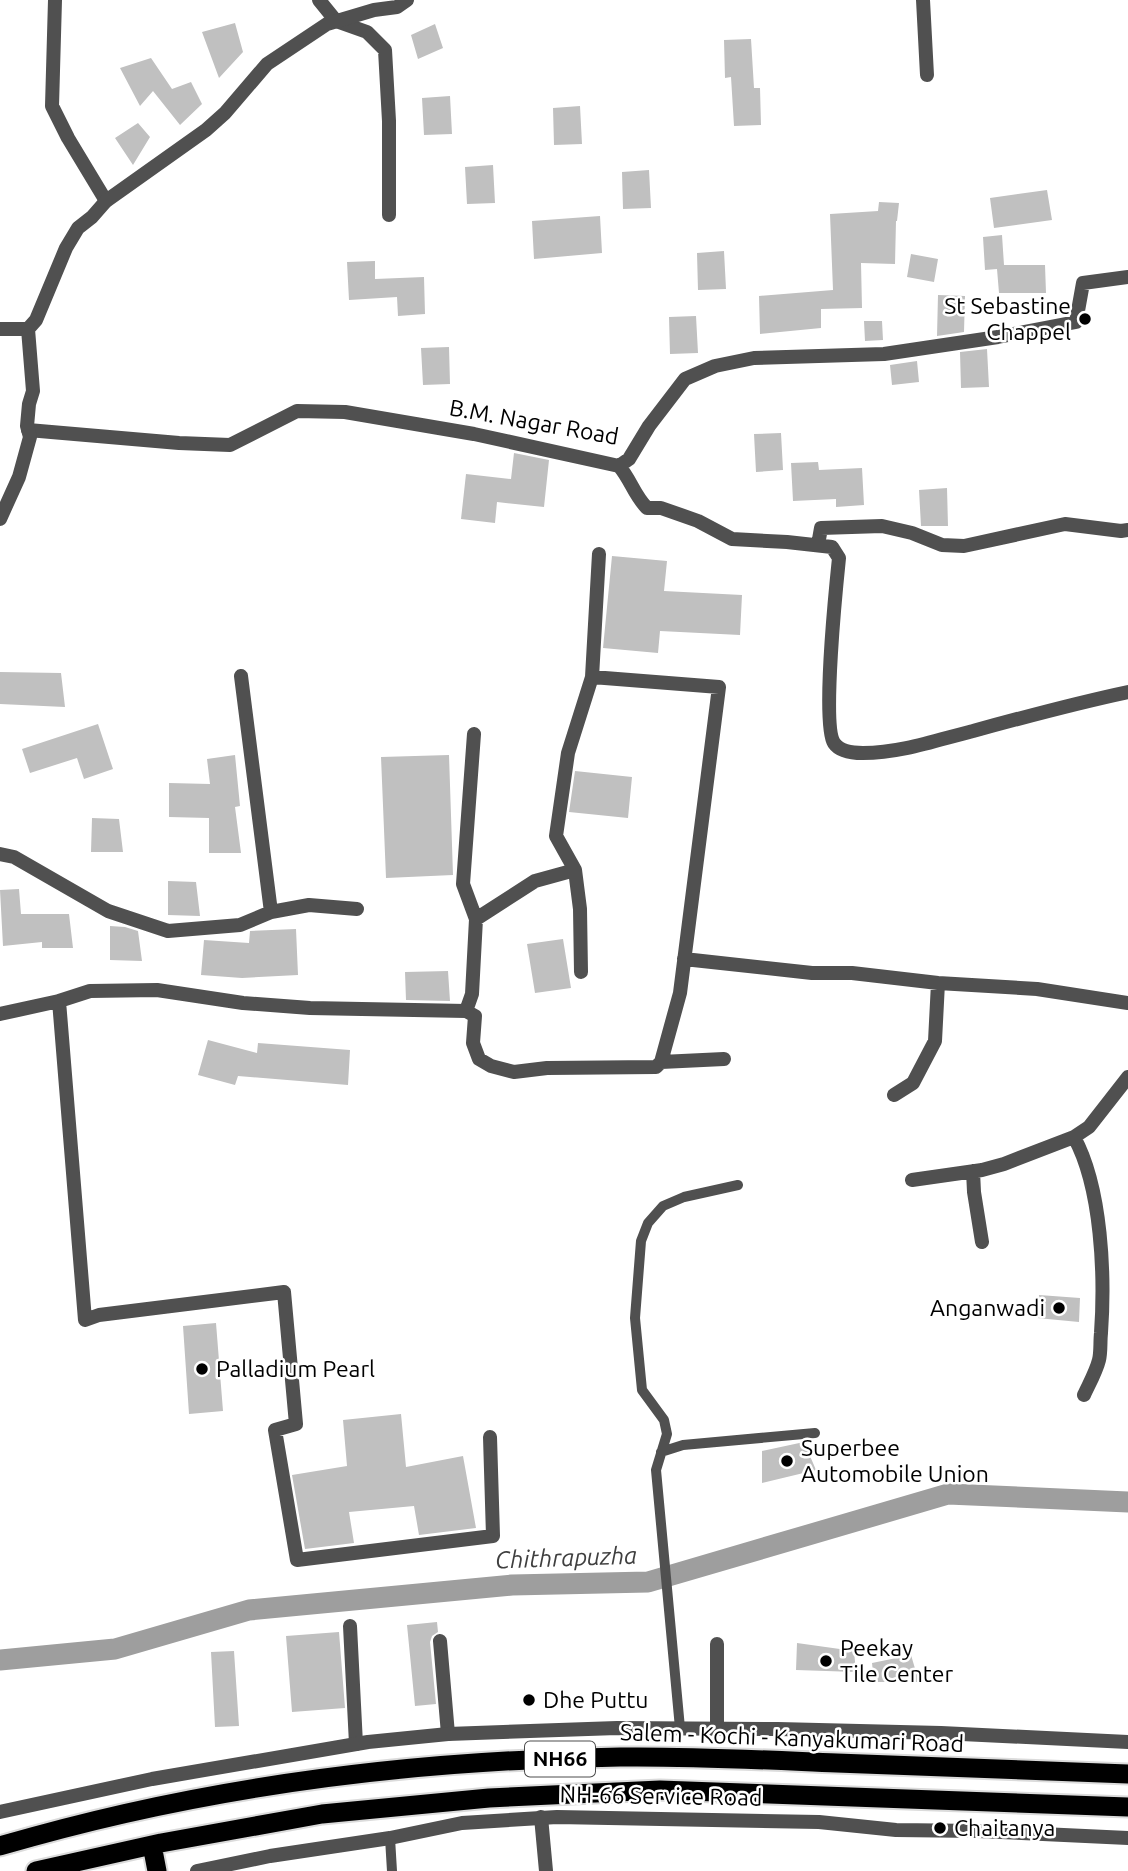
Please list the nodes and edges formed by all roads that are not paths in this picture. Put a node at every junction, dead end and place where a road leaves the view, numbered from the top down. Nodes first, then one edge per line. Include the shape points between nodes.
1 (55, 0) edge
2 (319, 0) edge
3 (407, 0) edge
4 (923, 0) edge
5 (336, 21) junction
6 (927, 75) dead end
7 (106, 201) junction
8 (389, 215) dead end
9 (1128, 277) edge
10 (0, 329) edge
11 (28, 329) junction
12 (28, 430) junction
13 (619, 466) junction
14 (0, 519) edge
15 (1128, 530) edge
16 (818, 545) junction
17 (599, 554) dead end
18 (241, 676) dead end
19 (592, 677) junction
20 (1128, 692) edge
21 (474, 734) dead end
22 (0, 854) edge
23 (575, 870) junction
24 (357, 909) dead end
25 (271, 912) junction
26 (476, 919) junction
27 (684, 960) junction
28 (581, 972) dead end
29 (938, 983) junction
30 (59, 1002) junction
31 (1128, 1003) edge
32 (466, 1011) junction
33 (0, 1014) edge
34 (724, 1059) dead end
35 (662, 1062) junction
36 (1128, 1077) edge
37 (894, 1095) dead end
38 (1074, 1137) junction
39 (973, 1171) junction
40 (912, 1180) dead end
41 (738, 1185) dead end
42 (982, 1242) dead end
43 (1084, 1395) dead end
44 (815, 1433) dead end
45 (490, 1437) dead end
46 (661, 1452) junction
47 (350, 1626) dead end
48 (439, 1641) dead end
49 (717, 1644) dead end
50 (680, 1728) junction
51 (717, 1728) junction
52 (448, 1734) junction
53 (1128, 1742) edge
54 (356, 1744) junction
55 (881, 1764) junction
56 (1128, 1774) edge
57 (879, 1798) junction
58 (1128, 1807) edge
59 (0, 1812) edge
60 (541, 1817) junction
61 (390, 1838) junction
62 (1128, 1839) edge
63 (152, 1845) junction
64 (0, 1846) edge
65 (36, 1871) edge
66 (157, 1871) edge
67 (198, 1871) edge
68 (392, 1871) edge
69 (546, 1871) edge

1 - 7 street via 52,106
2 - 5 street
3 - 5 street via 397,7
4 - 6 street
5 - 7 street via 267,64 206,130
5 - 8 street via 367,32 385,50
7 - 11 street via 78,228
9 - 13 street, B.M. Nagar Road via 1083,283 1076,322 884,354 754,358 715,366 685,379 629,459
10 - 11 street
11 - 12 street via 33,391
12 - 13 street, B.M. Nagar Road via 230,446 297,411 345,412
12 - 14 street via 19,477
13 - 16 street via 647,508 661,508 732,539
15 - 16 street via 1065,524 964,546 942,545 882,526 821,528
16 - 20 street via 832,547 839,558 829,731 843,750 863,753 910,747
17 - 19 street
18 - 25 street
19 - 23 street via 568,753 556,835
19 - 27 street via 719,687
21 - 26 street via 463,884
22 - 25 street via 14,857 108,911 168,931 240,925
23 - 26 street via 535,881
23 - 28 street
24 - 25 street via 309,905
26 - 32 street via 472,993
27 - 29 street
27 - 35 street
29 - 31 street via 1037,989
29 - 37 street via 935,1041 913,1083
30 - 32 street via 90,991 157,990 310,1009
30 - 33 street
30 - 45 street via 83,1319 284,1292 296,1424 275,1430 297,1560 493,1536
32 - 35 street via 475,1016 473,1043 479,1059 514,1072 656,1067
34 - 35 street
36 - 38 street via 1088,1127
38 - 39 street
38 - 43 street via 1093,1192 1104,1300 1099,1360
39 - 40 street
39 - 42 street
41 - 46 lane via 663,1206 648,1223 641,1241 635,1318 642,1390 664,1420 667,1434
44 - 46 lane via 683,1445
46 - 50 lane via 656,1470
47 - 54 street
48 - 52 street
49 - 51 street
50 - 51 street
50 - 52 street
51 - 53 street
52 - 54 street
54 - 59 street via 152,1779
55 - 56 highway, Salem - Kochi - Kanyakumari Road / NH66
55 - 57 highway
55 - 64 highway, Salem - Kochi - Kanyakumari Road / NH66 via 621,1757 390,1770 221,1795
57 - 58 highway, NH66
57 - 63 highway, NH66 via 660,1790 489,1798 323,1814
60 - 61 street, NH-66 Service Road via 462,1823
60 - 62 street, NH-66 Service Road via 819,1822 896,1830
60 - 69 street
61 - 67 street, NH-66 Service Road
61 - 68 lane
63 - 65 highway, NH66
63 - 66 highway

